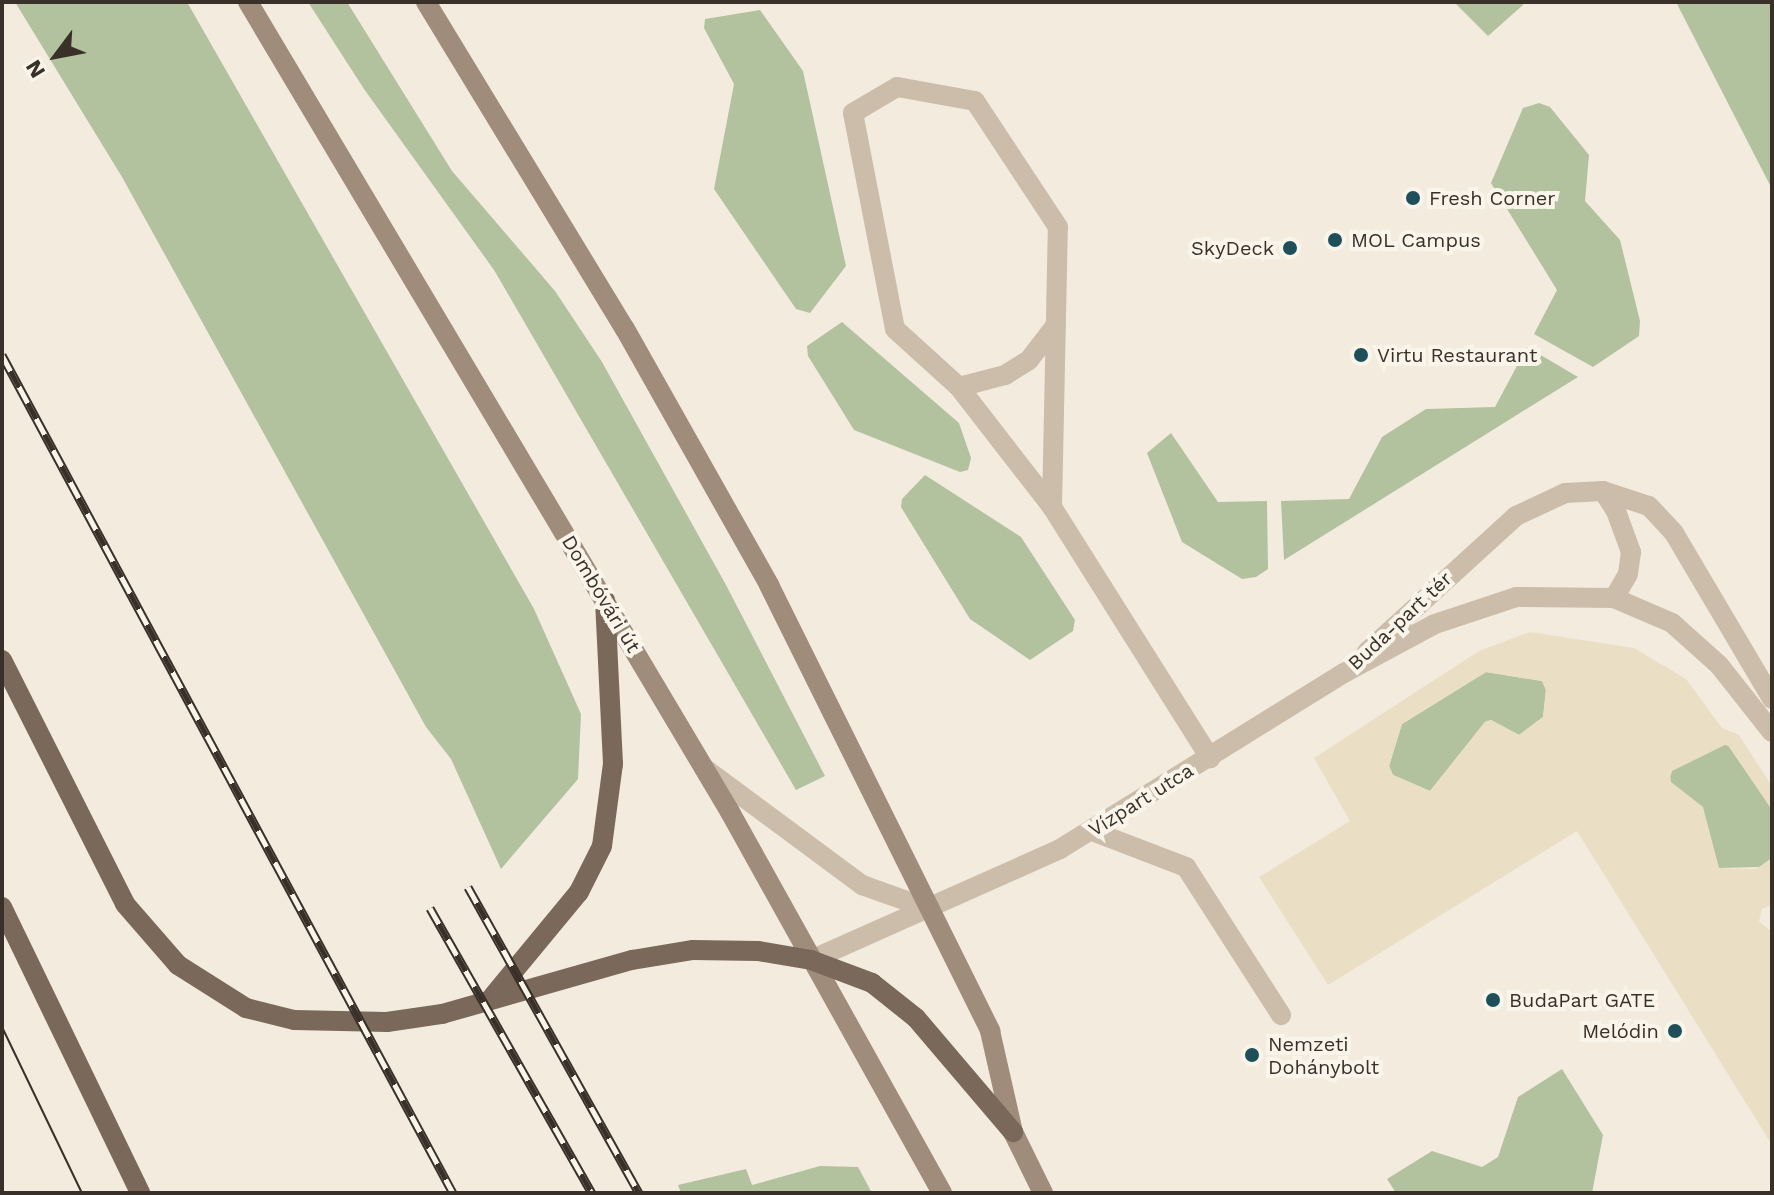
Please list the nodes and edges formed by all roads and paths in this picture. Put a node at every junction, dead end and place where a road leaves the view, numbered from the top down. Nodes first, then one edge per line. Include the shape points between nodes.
1 (248, 2) edge
2 (426, 2) edge
3 (1056, 325) junction
4 (959, 387) junction
5 (1603, 491) junction
6 (1052, 507) junction
7 (1614, 598) junction
8 (605, 600) junction
9 (2, 660) edge
10 (1344, 673) junction
11 (1772, 699) edge
12 (1772, 732) edge
13 (1210, 758) junction
14 (704, 768) junction
15 (1092, 831) junction
16 (2, 907) edge
17 (929, 909) junction
18 (811, 960) junction
19 (493, 996) junction
20 (1281, 1015) dead end
21 (1013, 1132) junction
22 (140, 1193) edge
23 (942, 1193) edge
24 (1043, 1193) edge

1 - 8 main road, Dombóvári út
2 - 17 main road via 625,329 769,585
3 - 4 street via 1029,360 1005,375
3 - 4 street via 1058,227 975,101 897,87 853,113 895,329
3 - 6 street
4 - 6 street
5 - 7 street via 1631,552 1628,574
5 - 10 street, Buda-part tér via 1565,493 1516,516
5 - 11 street, Buda-part tér via 1649,506 1674,533
6 - 13 street
7 - 10 street, Buda-part tér via 1516,597 1435,624
7 - 12 street, Buda-part tér via 1672,623 1719,665
8 - 14 main road, Dombóvári út
8 - 19 main road via 613,764 602,846 579,892
9 - 19 main road via 125,904 178,965 211,990 246,1008 294,1020 340,1023 442,1014
10 - 13 street, Vízpart utca
13 - 15 street, Vízpart utca
14 - 17 street via 862,885
14 - 18 main road, Dombóvári út
15 - 17 street, Vízpart utca
15 - 20 street via 1186,867
16 - 22 main road
17 - 18 street, Vízpart utca
17 - 21 main road via 990,1031
18 - 19 main road via 758,951 693,950
18 - 21 main road via 872,983 916,1018
18 - 23 main road, Dombóvári út
21 - 24 main road

